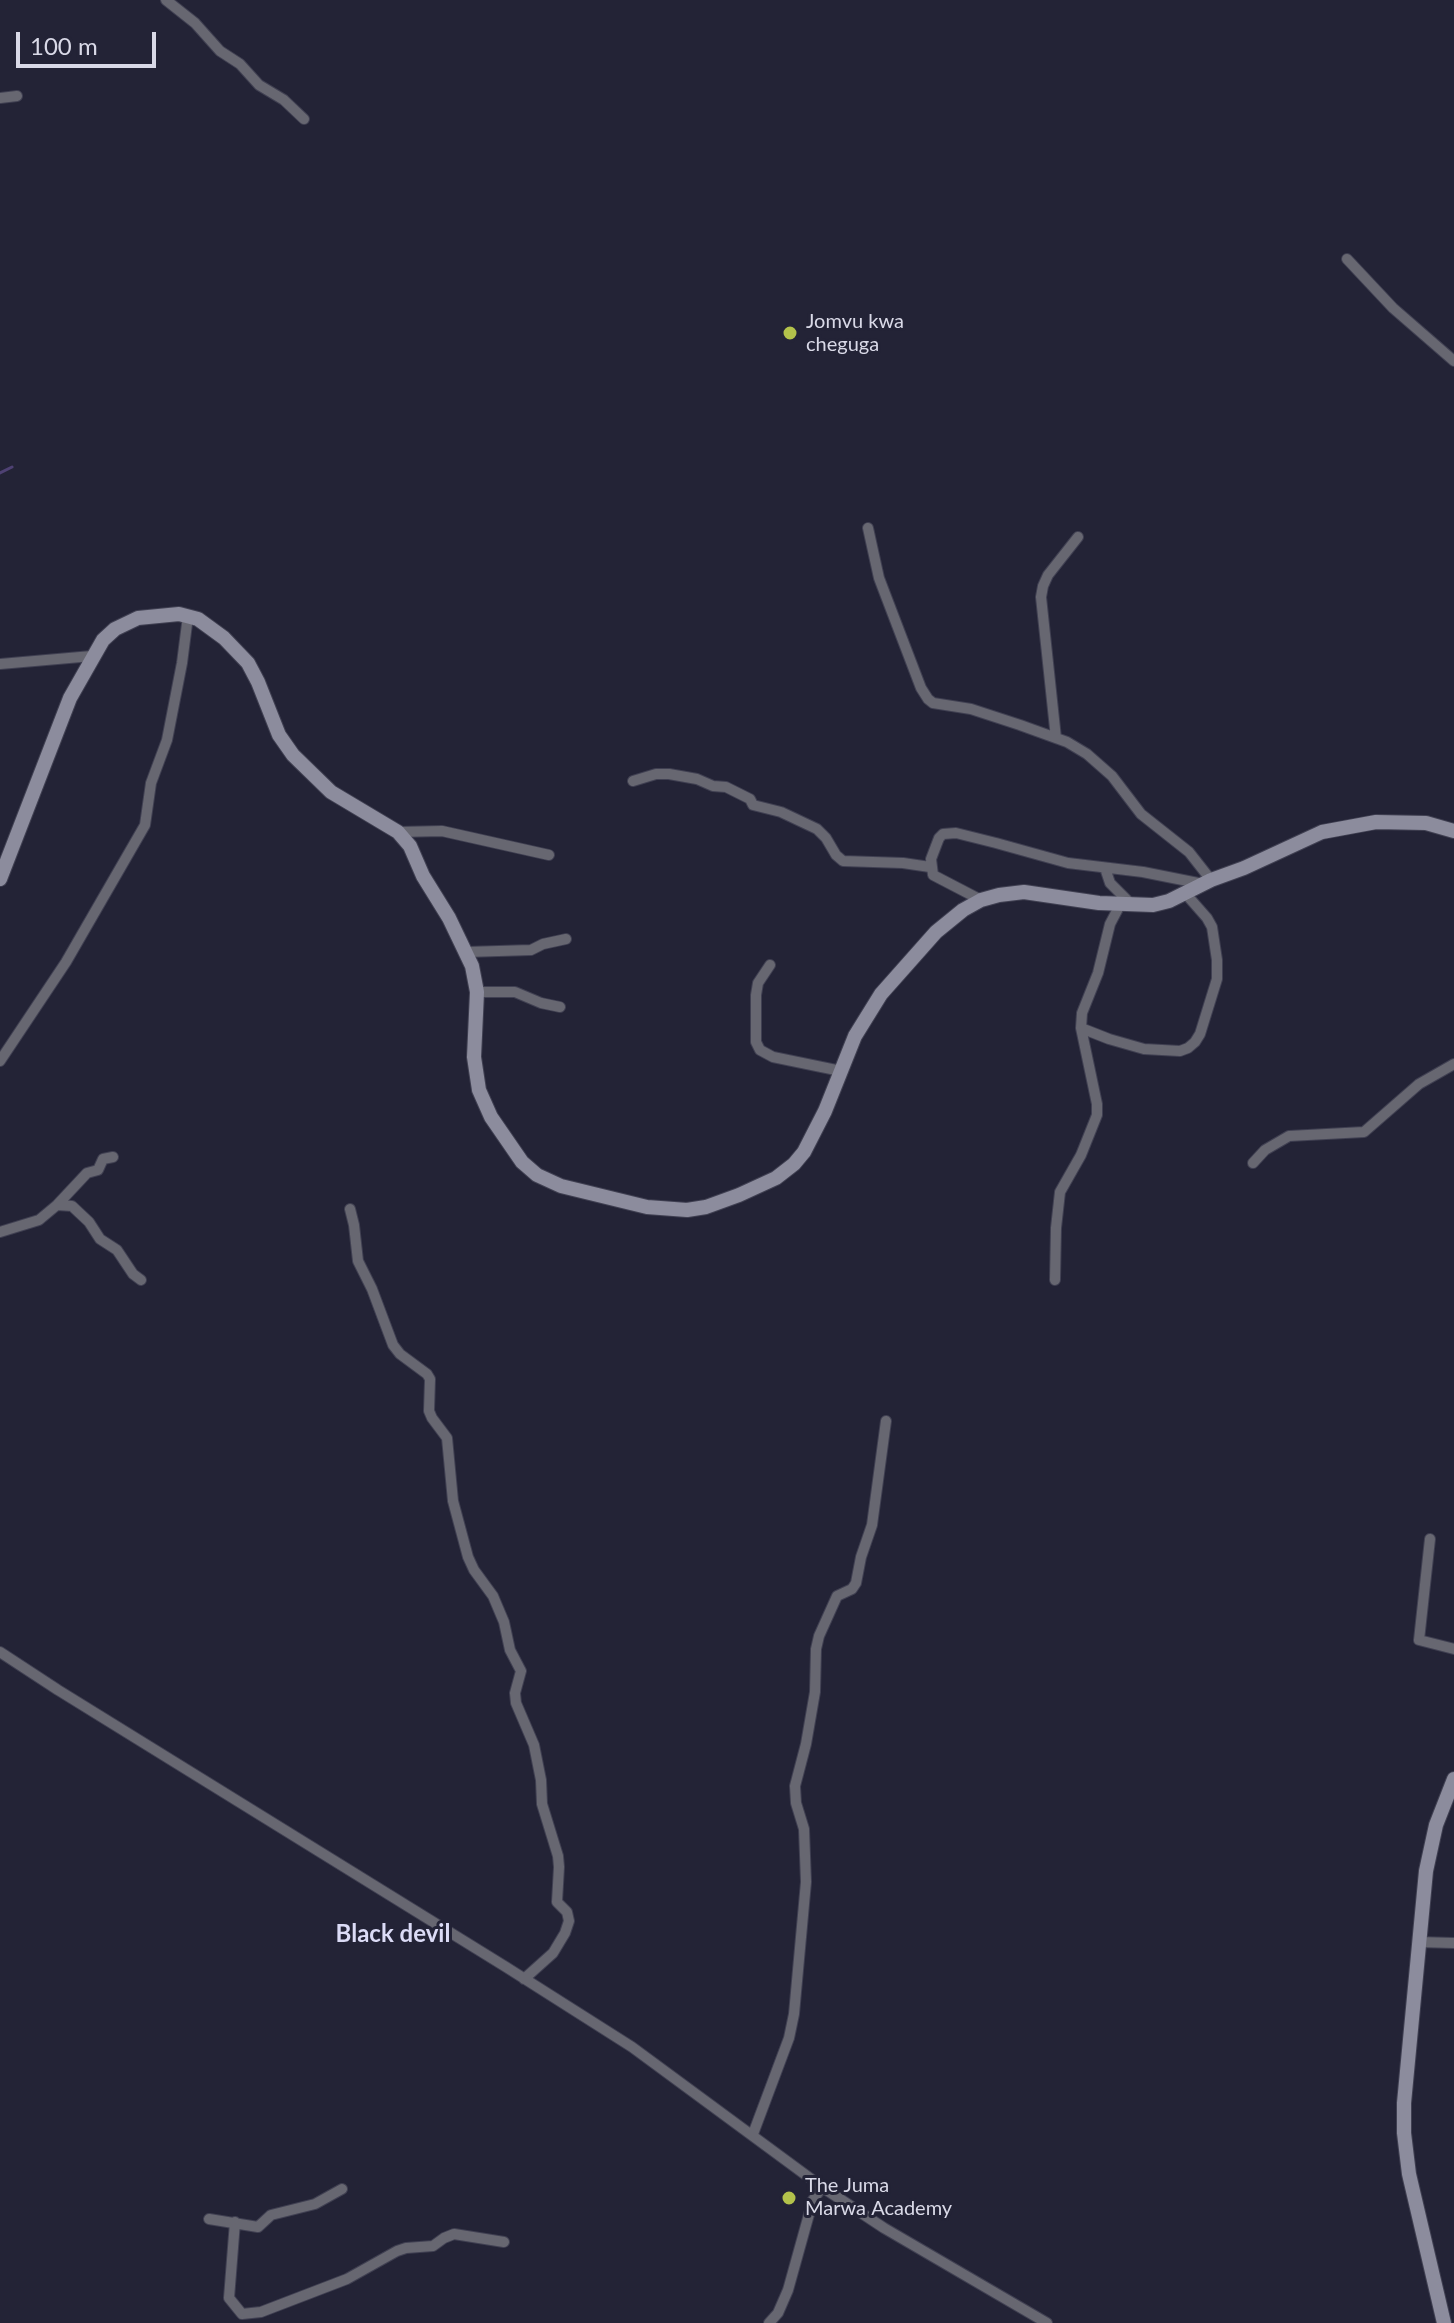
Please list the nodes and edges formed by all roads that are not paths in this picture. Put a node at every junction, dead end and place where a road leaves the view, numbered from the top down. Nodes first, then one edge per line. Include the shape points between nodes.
1 (166, 0) edge
2 (17, 96) dead end
3 (0, 98) edge
4 (304, 119) dead end
5 (1347, 259) dead end
6 (1454, 361) edge
7 (868, 528) dead end
8 (1078, 537) dead end
9 (188, 616) junction
10 (92, 656) junction
11 (0, 664) edge
12 (1056, 738) junction
13 (633, 781) dead end
14 (1454, 831) edge
15 (398, 832) junction
16 (549, 855) dead end
17 (930, 867) junction
18 (1105, 868) junction
19 (0, 879) edge
20 (1207, 882) junction
21 (1185, 893) junction
22 (981, 900) junction
23 (1126, 905) junction
24 (566, 939) dead end
25 (466, 952) junction
26 (770, 965) dead end
27 (477, 992) junction
28 (560, 1007) dead end
29 (1081, 1028) junction
30 (0, 1061) edge
31 (1454, 1064) edge
32 (841, 1071) junction
33 (113, 1157) dead end
34 (1253, 1163) dead end
35 (57, 1205) junction
36 (350, 1209) dead end
37 (0, 1232) edge
38 (141, 1280) dead end
39 (1055, 1280) dead end
40 (886, 1421) dead end
41 (1430, 1539) dead end
42 (1454, 1649) edge
43 (0, 1652) edge
44 (1454, 1779) edge
45 (1418, 1942) junction
46 (1454, 1943) edge
47 (524, 1979) junction
48 (753, 2134) junction
49 (822, 2187) junction
50 (342, 2189) dead end
51 (209, 2219) dead end
52 (235, 2222) junction
53 (504, 2242) dead end
54 (769, 2323) edge
55 (1047, 2323) edge
56 (1444, 2323) edge

1 - 4 street
2 - 3 street
5 - 6 street
7 - 12 street via 879,578 928,699
8 - 12 street via 1048,575 1041,597
9 - 10 main road via 130,621 109,634
9 - 15 main road via 211,627 248,663 293,755 331,792
9 - 30 street via 167,740 151,783 145,825 66,962
10 - 11 street
10 - 19 main road via 70,698
12 - 20 street via 1112,776 1141,814 1189,852
13 - 17 street via 669,774 726,787 753,805 817,829 843,861
14 - 20 main road via 1407,822 1334,829
15 - 16 street via 442,831
15 - 25 main road
17 - 18 street via 939,838 952,832
17 - 22 street via 934,877
18 - 20 street
18 - 23 street
20 - 21 main road
21 - 23 main road via 1161,904
21 - 29 street via 1212,927 1217,960 1217,979 1195,1042 1180,1051 1144,1049
22 - 23 main road via 1024,892
22 - 32 main road via 936,932 881,994
23 - 29 street via 1105,941
24 - 25 street via 531,950
25 - 27 main road
26 - 32 street via 756,995 760,1050
27 - 28 street via 515,992
27 - 32 main road via 474,1057 479,1090 512,1148 549,1182 647,1207 706,1207 787,1171 804,1152
29 - 39 street via 1097,1115 1060,1192
31 - 34 street via 1419,1084 1364,1132 1289,1136
33 - 35 street via 103,1159 98,1170 87,1173
35 - 37 street via 39,1220
35 - 38 street via 72,1206
36 - 47 street via 358,1261 393,1345 430,1379 429,1411 447,1438 453,1501 468,1557 493,1596 521,1671 516,1703 534,1745 542,1804 558,1856 557,1902 569,1921 553,1953
40 - 48 street via 872,1525 856,1583 837,1596 816,1649 815,1692 795,1786 805,1840 806,1898 794,2014
41 - 42 street via 1419,1640
43 - 47 street
44 - 45 main road via 1436,1825
45 - 46 street
45 - 56 main road via 1404,2133
47 - 48 street via 632,2047
48 - 49 street
49 - 54 street via 813,2200 788,2290
49 - 55 street
50 - 52 street via 315,2204 271,2215 258,2227
51 - 52 street
52 - 53 street via 229,2298 242,2314 261,2312 347,2279 397,2251 433,2246 454,2234

